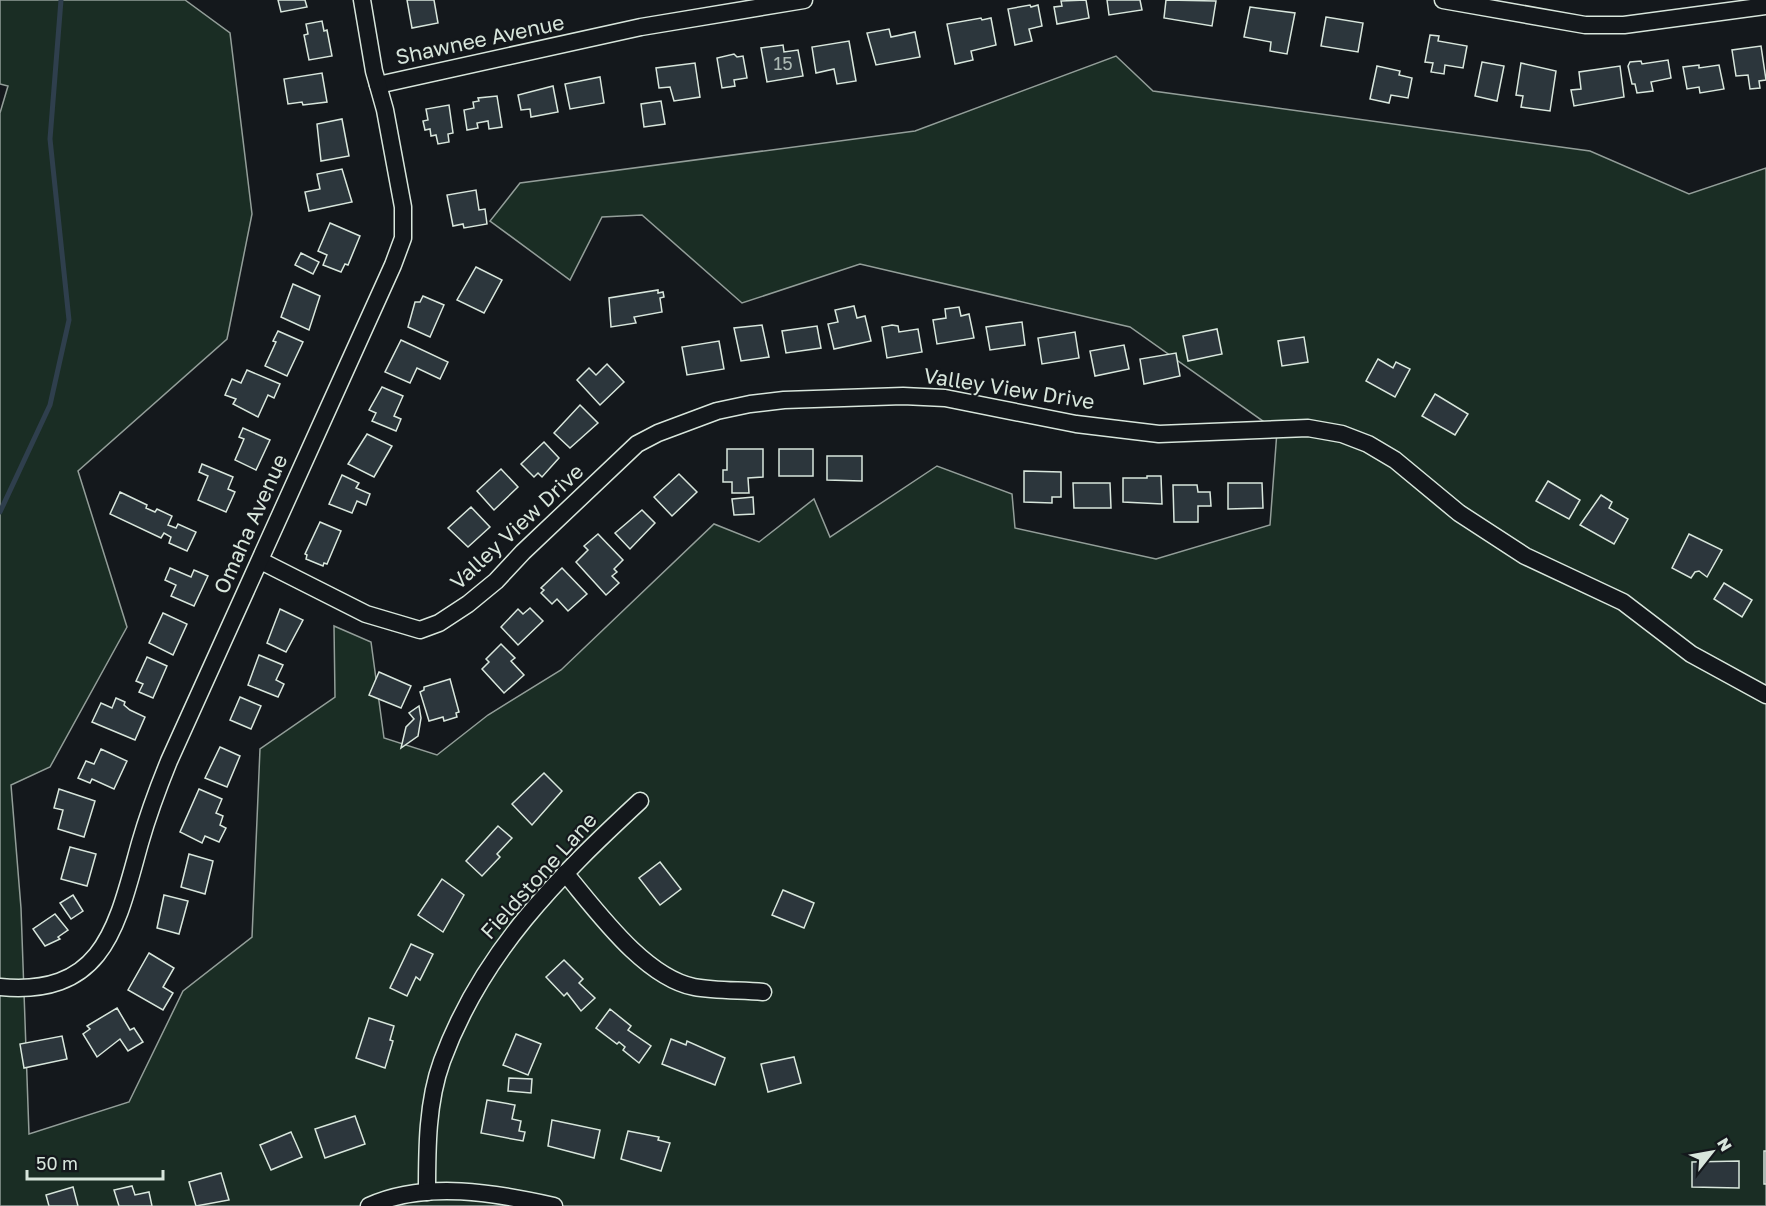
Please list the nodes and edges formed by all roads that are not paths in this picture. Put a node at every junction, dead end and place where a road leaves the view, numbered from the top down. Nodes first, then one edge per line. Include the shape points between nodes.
1 (362, 0) edge
2 (804, 0) edge
3 (1443, 0) edge
4 (1766, 6) edge
5 (378, 85) junction
6 (259, 564) junction
7 (1766, 695) edge
8 (640, 801) dead end
9 (565, 873) junction
10 (0, 987) edge
11 (763, 992) dead end
12 (427, 1192) junction
13 (369, 1206) edge
14 (554, 1206) edge

1 - 5 street, Omaha Avenue
2 - 5 street, Shawnee Avenue via 640,27
3 - 4 street via 1585,25 1624,26
5 - 6 street, Omaha Avenue via 403,207 403,238
6 - 7 street, Valley View Drive via 265,563 366,614 420,630 440,623 496,581 637,444 717,411 784,400 903,396 945,399 1076,424 1159,434 1308,428 1368,444 1395,460 1492,536 1525,556 1623,602 1690,654
6 - 10 street, Omaha Avenue via 169,761 110,936 89,965 61,982 24,989
8 - 9 street, Fieldstone Lane
9 - 11 street via 651,967 693,986
9 - 12 street, Fieldstone Lane via 507,938 471,996 442,1062 427,1138
12 - 13 street
12 - 14 street via 503,1196

